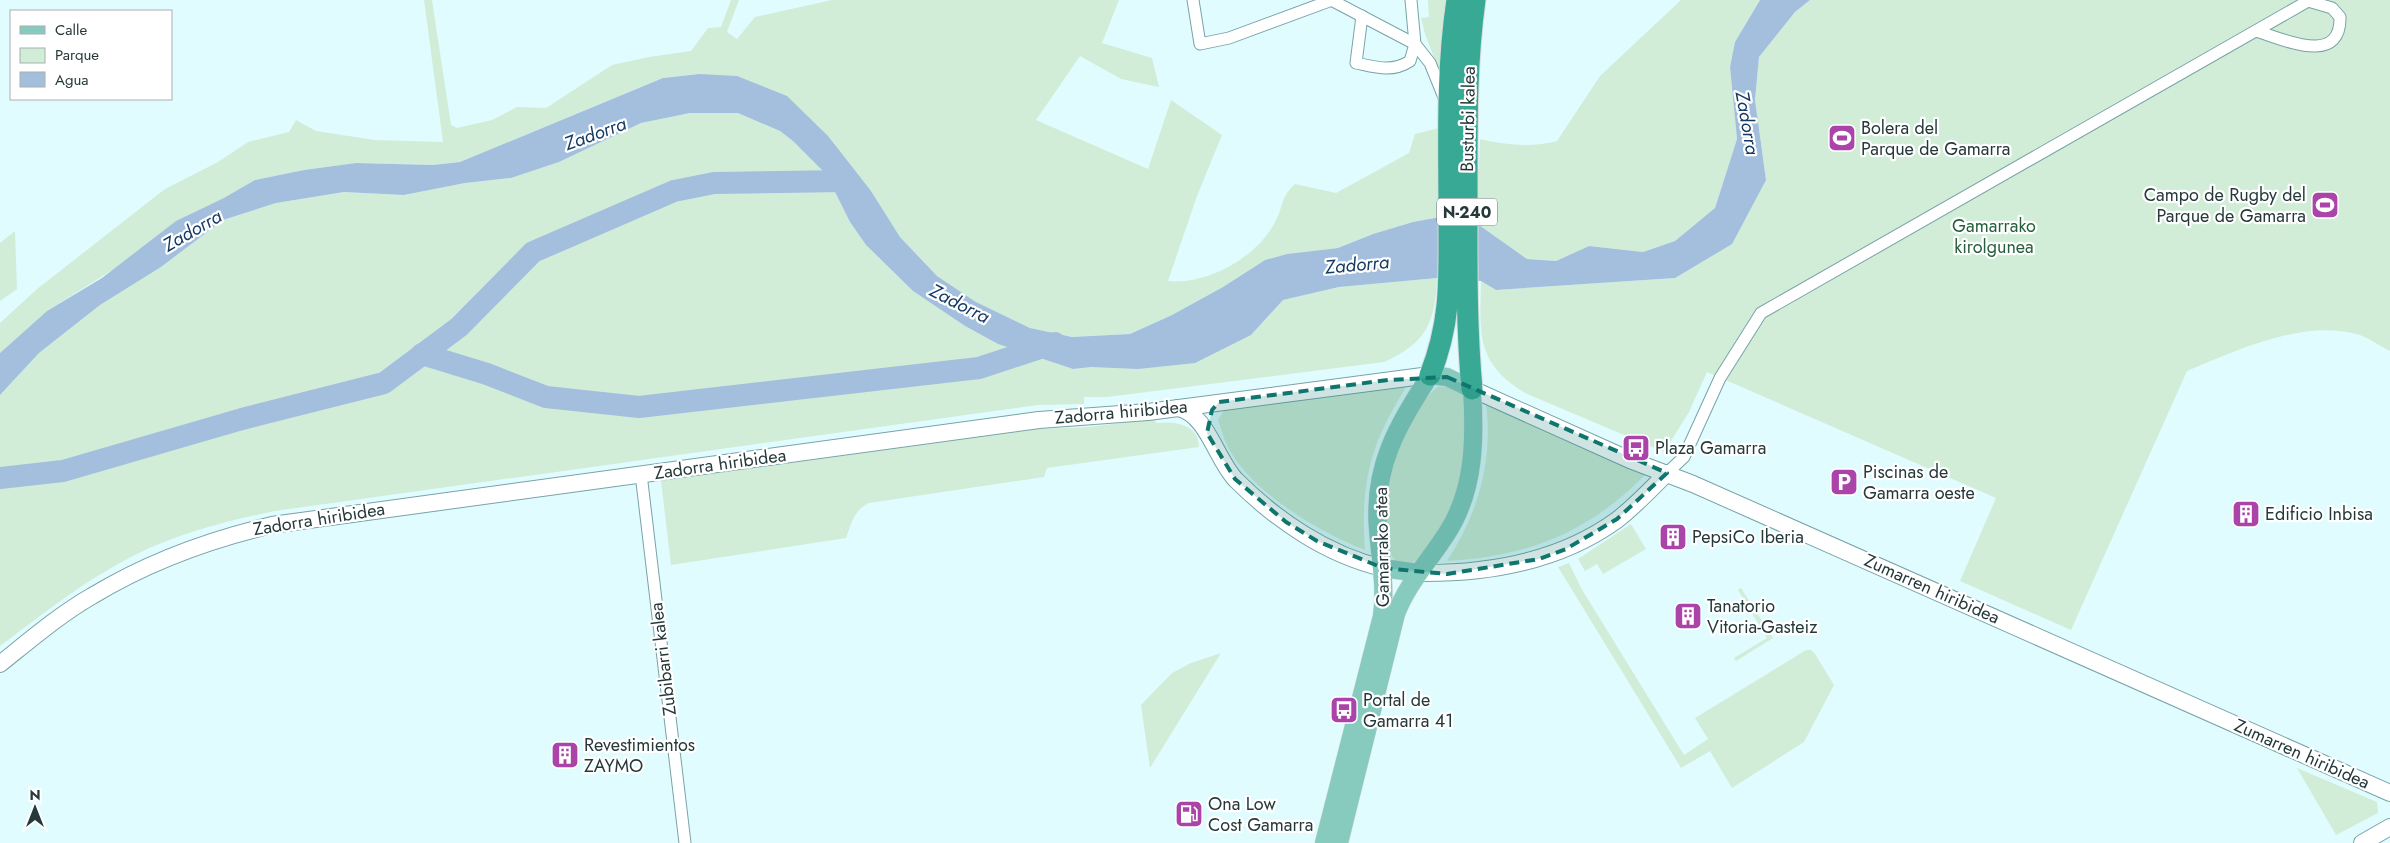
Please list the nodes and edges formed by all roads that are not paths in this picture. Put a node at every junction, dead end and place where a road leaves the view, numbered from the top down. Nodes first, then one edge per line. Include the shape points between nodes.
1 (1194, 0) edge
2 (1332, 0) edge
3 (1412, 0) edge
4 (1457, 0) edge
5 (1475, 0) edge
6 (1362, 16) junction
7 (2256, 31) junction
8 (1415, 44) junction
9 (1448, 109) junction
10 (1458, 139) junction
11 (1458, 286) junction
12 (1430, 375) junction
13 (1472, 389) junction
14 (1219, 402) junction
15 (1178, 408) junction
16 (1207, 434) junction
17 (1667, 473) junction
18 (641, 474) junction
19 (1383, 568) junction
20 (1418, 573) junction
21 (0, 664) edge
22 (2390, 793) edge
23 (2390, 827) edge
24 (685, 843) edge
25 (1324, 843) edge
26 (1339, 843) edge
27 (2362, 843) edge

1 - 2 street via 1200,44 1229,38
2 - 6 street
3 - 8 street
4 - 9 highway, Busturbi kalea / N-240
5 - 10 highway, Busturbi kalea / N-240
6 - 8 street
6 - 8 street via 1356,63 1388,69 1402,67 1410,61
7 - 7 street via 2291,42 2323,46 2338,33 2340,17 2332,8 2308,1
7 - 17 street via 1760,313 1720,378 1684,458
8 - 9 street via 1430,63
9 - 10 highway, Busturbi kalea / N-240
10 - 11 highway, Busturbi kalea / N-240
11 - 12 highway, Busturbi kalea / N-240
11 - 13 highway, Busturbi kalea / N-240
12 - 13 main road, Zadorra hiribidea via 1447,377
12 - 14 main road, Zadorra hiribidea
12 - 19 main road, Gamarrako atea via 1398,428 1381,476 1377,510
13 - 17 main road, Zumarren hiribidea via 1630,460
13 - 20 main road, Gamarrako atea via 1474,445 1471,471 1448,532
14 - 15 main road, Zadorra hiribidea
14 - 16 main road via 1212,410
15 - 16 main road via 1192,413
15 - 18 main road, Zadorra hiribidea via 1039,420
16 - 19 main road via 1220,460 1235,478 1286,522 1341,553
17 - 20 main road via 1617,519 1566,549 1512,566
17 - 22 main road, Zumarren hiribidea
18 - 21 main road, Zadorra hiribidea via 272,525 222,537 188,548 91,596
18 - 24 street, Zubibarri kalea
19 - 20 main road
19 - 25 main road, Gamarrako atea via 1382,616
20 - 26 main road, Gamarrako atea via 1396,614
23 - 27 main road

